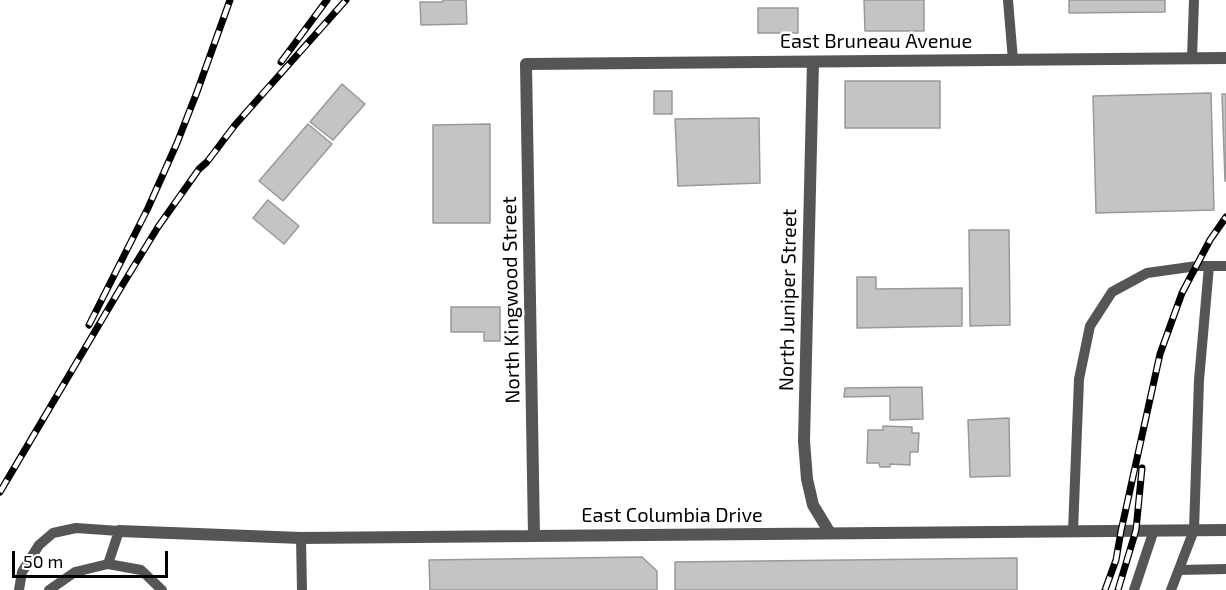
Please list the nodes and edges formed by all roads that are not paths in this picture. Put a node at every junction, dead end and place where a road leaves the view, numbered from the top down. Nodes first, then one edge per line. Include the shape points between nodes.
1 (1008, 0) edge
2 (1194, 0) edge
3 (1192, 58) junction
4 (1226, 58) edge
5 (1013, 60) junction
6 (813, 62) junction
7 (526, 64) joint
8 (1209, 266) junction
9 (1226, 266) edge
10 (1154, 530) junction
11 (1194, 530) junction
12 (1226, 530) edge
13 (119, 531) junction
14 (1073, 531) junction
15 (830, 533) junction
16 (534, 536) junction
17 (301, 538) junction
18 (108, 564) junction
19 (1226, 569) edge
20 (1179, 570) junction
21 (19, 590) edge
22 (49, 590) edge
23 (162, 590) edge
24 (302, 590) edge
25 (1134, 590) edge
26 (1171, 590) edge

1 - 5 lane
2 - 3 lane
3 - 4 street, East Bruneau Avenue
3 - 5 street, East Bruneau Avenue
5 - 6 street, East Bruneau Avenue
6 - 7 street, East Bruneau Avenue
6 - 15 street, North Juniper Street via 804,441 813,505
7 - 16 street, North Kingwood Street
8 - 9 lane
8 - 11 lane via 1199,380
8 - 14 lane via 1147,273 1112,292 1090,326 1079,379
10 - 11 street, East Columbia Drive
10 - 14 street, East Columbia Drive
10 - 25 lane
11 - 12 street, East Columbia Drive
11 - 20 lane
13 - 17 street, East Columbia Drive
13 - 18 lane
13 - 21 lane via 76,528 53,533 39,545 22,572
14 - 15 street, East Columbia Drive
15 - 16 street, East Columbia Drive
16 - 17 street, East Columbia Drive
17 - 24 lane
18 - 22 lane via 75,572
18 - 23 lane via 141,570
19 - 20 lane
20 - 26 lane

